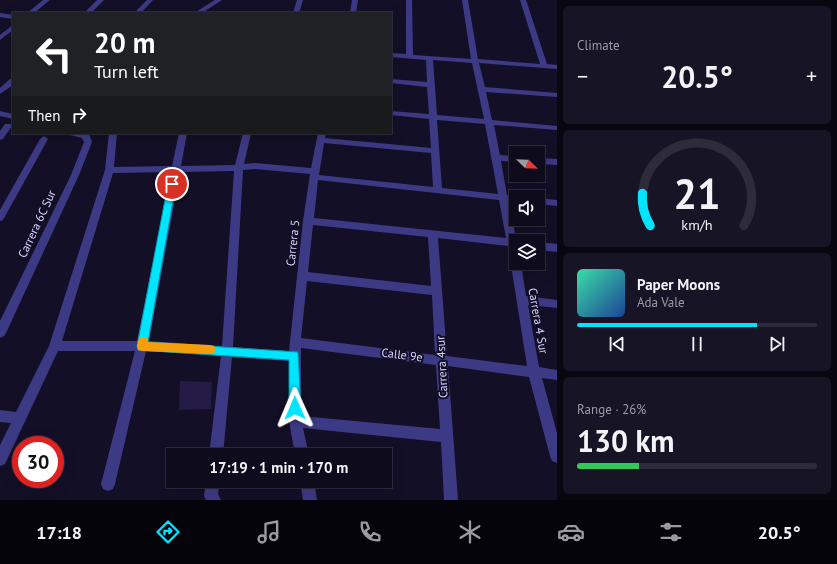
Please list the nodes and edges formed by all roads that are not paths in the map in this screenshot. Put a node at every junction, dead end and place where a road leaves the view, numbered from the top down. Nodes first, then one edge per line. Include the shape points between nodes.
1 (47, 0) edge
2 (101, 0) edge
3 (150, 0) edge
4 (219, 0) edge
5 (300, 0) edge
6 (355, 0) edge
7 (409, 0) edge
8 (465, 0) edge
9 (523, 0) edge
10 (31, 12) edge
11 (88, 12) edge
12 (138, 12) edge
13 (199, 12) edge
14 (296, 12) edge
15 (353, 12) edge
16 (0, 14) edge
17 (12, 17) edge
18 (12, 28) edge
19 (0, 38) edge
20 (392, 55) edge
21 (410, 56) junction
22 (429, 58) junction
23 (475, 61) junction
24 (544, 66) junction
25 (557, 67) edge
26 (392, 81) edge
27 (12, 82) edge
28 (431, 84) junction
29 (482, 89) junction
30 (0, 92) edge
31 (557, 95) edge
32 (0, 113) edge
33 (392, 113) edge
34 (12, 117) edge
35 (433, 117) junction
36 (489, 122) junction
37 (8, 126) dead end
38 (557, 128) edge
39 (77, 134) edge
40 (113, 134) edge
41 (183, 134) edge
42 (247, 134) edge
43 (0, 137) edge
44 (321, 137) edge
45 (44, 139) dead end
46 (435, 151) junction
47 (496, 158) junction
48 (509, 159) edge
49 (545, 161) edge
50 (557, 162) edge
51 (239, 168) junction
52 (175, 169) junction
53 (109, 170) junction
54 (314, 174) junction
55 (438, 191) junction
56 (502, 198) junction
57 (509, 198) edge
58 (545, 202) edge
59 (557, 203) edge
60 (0, 218) edge
61 (308, 221) junction
62 (434, 234) junction
63 (512, 234) edge
64 (509, 242) edge
65 (545, 247) edge
66 (557, 248) edge
67 (517, 270) edge
68 (303, 276) junction
69 (438, 291) junction
70 (521, 300) junction
71 (557, 304) edge
72 (0, 333) edge
73 (295, 342) junction
74 (54, 346) junction
75 (142, 346) junction
76 (227, 350) junction
77 (294, 356) junction
78 (441, 360) junction
79 (534, 372) junction
80 (557, 375) edge
81 (0, 416) edge
82 (19, 418) junction
83 (295, 421) junction
84 (446, 436) junction
85 (217, 448) edge
86 (301, 448) edge
87 (557, 456) edge
88 (0, 459) edge
89 (108, 484) dead end
90 (212, 488) edge
91 (308, 488) edge
92 (214, 500) edge
93 (310, 500) edge
94 (451, 500) edge

1 - 10 street
2 - 11 street
3 - 12 street
4 - 13 street
5 - 14 street
6 - 15 street
7 - 21 street
8 - 23 street, Carrera 4 Sur
9 - 24 street
16 - 17 street
18 - 19 street
20 - 21 street
21 - 22 street
22 - 23 street
22 - 28 street
23 - 24 street
23 - 29 street, Carrera 4 Sur
24 - 25 street
26 - 28 street
27 - 30 street
28 - 35 street
29 - 31 street
29 - 36 street, Carrera 4 Sur
32 - 34 street
33 - 35 street
35 - 36 street
35 - 46 street
36 - 38 street
36 - 47 street, Carrera 4 Sur
37 - 43 street
39 - 72 street, Carrera 6C Sur via 86,136 88,142 75,175
40 - 53 street
41 - 52 street
42 - 51 street
44 - 46 street
44 - 54 street, Carrera 5
45 - 60 street
46 - 55 street
47 - 48 street
47 - 56 street, Carrera 4 Sur
49 - 50 street
51 - 52 street
51 - 54 street via 255,166
51 - 76 street
52 - 53 street
52 - 75 street
53 - 74 street
54 - 55 street
54 - 61 street, Carrera 5
55 - 56 street
56 - 57 street
56 - 63 street, Carrera 4 Sur
58 - 59 street
61 - 62 street
61 - 68 street, Carrera 5
62 - 64 street
62 - 69 street, Carrera 4sur
65 - 66 street
67 - 70 street, Carrera 4 Sur
68 - 69 street
68 - 73 street, Carrera 5
69 - 78 street, Carrera 4sur
70 - 71 street
70 - 79 street, Carrera 4 Sur
73 - 77 street, Carrera 5
73 - 78 street, Calle 9e
74 - 75 street
74 - 82 street
75 - 76 street
75 - 89 street
76 - 77 street
76 - 85 street
77 - 83 street, Carrera 5
78 - 79 street, Calle 9e
78 - 84 street, Carrera 4sur
79 - 80 street, Calle 9e
79 - 87 street, Carrera 4 Sur
81 - 82 street
82 - 88 street
83 - 84 street
83 - 86 street, Carrera 5
84 - 94 street, Carrera 4sur
90 - 92 street via 211,496
91 - 93 street

